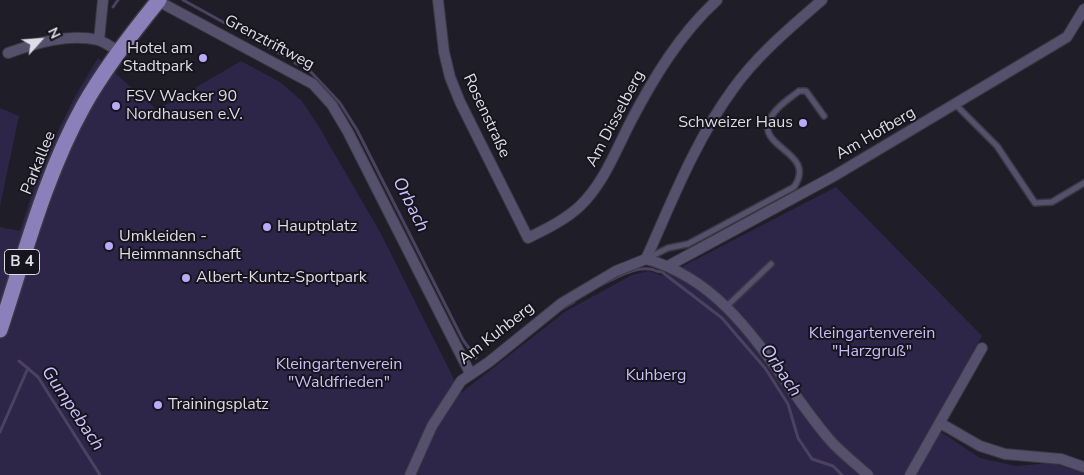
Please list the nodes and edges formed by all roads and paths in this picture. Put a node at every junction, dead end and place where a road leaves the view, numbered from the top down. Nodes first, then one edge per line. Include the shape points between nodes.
1 (103, 0) edge
2 (438, 0) edge
3 (717, 0) edge
4 (822, 0) edge
5 (159, 1) edge
6 (1084, 9) edge
7 (99, 40) junction
8 (119, 52) junction
9 (8, 53) dead end
10 (956, 105) junction
11 (824, 116) dead end
12 (1084, 183) edge
13 (528, 238) joint
14 (646, 259) junction
15 (771, 264) dead end
16 (668, 266) junction
17 (727, 306) junction
18 (0, 330) edge
19 (982, 348) dead end
20 (470, 373) junction
21 (940, 423) junction
22 (1084, 466) edge
23 (410, 475) edge
24 (868, 475) edge
25 (910, 475) edge

1 - 7 street
2 - 13 street, Rosenstraße via 450,77
3 - 13 street, Am Disselberg via 671,52 605,174 593,190 565,217
4 - 14 street via 755,62 719,109 687,166
5 - 8 main road, B 4
5 - 20 street, Grenztriftweg via 314,84 332,105
6 - 10 street, Am Hofberg via 1067,37
7 - 8 street
7 - 9 street via 45,41
8 - 18 main road, Parkallee / B 4 via 85,104 62,148
10 - 12 lane via 997,146 1035,203 1052,202
10 - 16 street, Am Hofberg
11 - 14 lane via 806,91 798,91 769,121 770,133 777,144 798,163 800,179 794,187 688,244 668,248
14 - 16 street
14 - 20 street, Am Kuhberg via 616,271 562,303 489,362
15 - 17 lane
16 - 17 street
17 - 24 street via 766,351 830,441
19 - 21 street
20 - 23 street, Am Kuhberg via 432,426
21 - 22 street via 980,446 1005,454 1061,459
21 - 25 street

